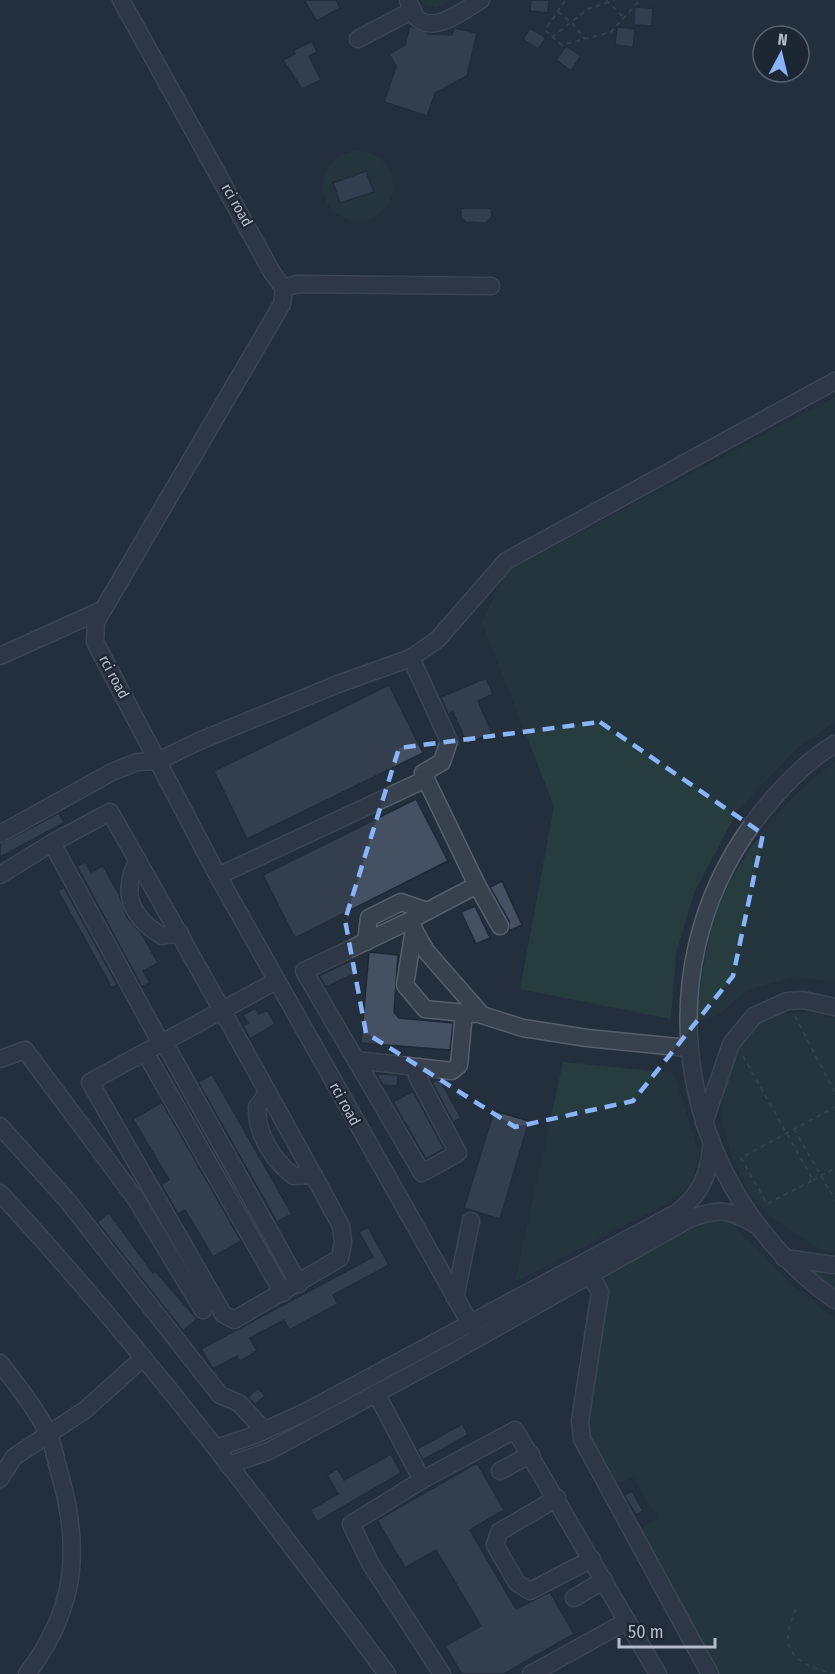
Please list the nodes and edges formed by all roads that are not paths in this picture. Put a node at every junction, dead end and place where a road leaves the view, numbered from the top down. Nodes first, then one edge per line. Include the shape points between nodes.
1 (121, 0) edge
2 (481, 0) edge
3 (410, 5) edge
4 (358, 39) dead end
5 (491, 286) dead end
6 (284, 288) junction
7 (835, 381) edge
8 (102, 610) junction
9 (0, 656) edge
10 (411, 658) junction
11 (835, 744) edge
12 (158, 761) junction
13 (426, 779) junction
14 (0, 834) edge
15 (52, 843) junction
16 (138, 860) junction
17 (0, 875) edge
18 (218, 876) junction
19 (477, 885) junction
20 (427, 911) junction
21 (412, 925) junction
22 (500, 926) dead end
23 (180, 933) junction
24 (366, 942) junction
25 (304, 971) junction
26 (278, 982) junction
27 (835, 1007) edge
28 (222, 1011) junction
29 (464, 1013) junction
30 (482, 1015) junction
31 (164, 1042) junction
32 (688, 1048) junction
33 (145, 1052) junction
34 (0, 1059) edge
35 (356, 1060) junction
36 (419, 1067) junction
37 (267, 1094) junction
38 (704, 1124) junction
39 (0, 1126) edge
40 (711, 1147) junction
41 (314, 1175) junction
42 (0, 1193) edge
43 (471, 1221) dead end
44 (756, 1225) junction
45 (784, 1258) junction
46 (835, 1264) edge
47 (591, 1275) junction
48 (299, 1284) junction
49 (283, 1293) junction
50 (455, 1298) junction
51 (835, 1300) edge
52 (204, 1310) dead end
53 (471, 1325) junction
54 (143, 1358) junction
55 (0, 1363) edge
56 (375, 1393) junction
57 (260, 1432) junction
58 (49, 1435) junction
59 (216, 1448) junction
60 (531, 1454) junction
61 (228, 1465) junction
62 (500, 1472) dead end
63 (0, 1479) edge
64 (422, 1480) junction
65 (557, 1498) junction
66 (592, 1559) junction
67 (603, 1580) junction
68 (574, 1598) dead end
69 (627, 1621) junction
70 (27, 1674) edge
71 (387, 1674) edge
72 (441, 1674) edge
73 (531, 1674) edge
74 (658, 1674) edge
75 (710, 1674) edge

1 - 6 street, rci road
2 - 3 street via 442,22 427,24 416,17
3 - 4 street
5 - 6 street via 298,284
6 - 8 street, rci road via 282,304
7 - 10 street via 506,561 438,639
8 - 9 street
8 - 12 street, rci road via 96,621 95,642
10 - 12 street via 338,684
10 - 13 street via 449,741 442,762 423,773
11 - 32 street via 796,774 767,805 741,839 721,877 694,958 688,1000
12 - 14 street via 137,762 112,772
12 - 18 street, rci road
13 - 18 street
13 - 19 street
15 - 16 street via 110,812
15 - 17 street
15 - 31 street via 157,1036
16 - 23 street
16 - 23 street via 129,884 133,907 141,920 162,936
18 - 26 street, rci road
19 - 20 street
19 - 22 street
20 - 21 street
20 - 24 street via 401,902 369,918
21 - 24 street
21 - 29 street via 405,985 425,1009
21 - 30 street via 426,951
23 - 28 street
24 - 25 street
25 - 26 street
25 - 35 street
26 - 28 street
26 - 50 street, rci road
27 - 38 street via 787,1001 754,1016 734,1039
28 - 31 street
28 - 37 street
29 - 30 street
29 - 36 street via 459,1065 452,1071
30 - 32 street via 523,1028
31 - 33 street
31 - 48 street
32 - 38 street
33 - 49 street
33 - 49 street via 90,1082 223,1314 234,1320
34 - 52 street via 25,1050 136,1199
35 - 36 street
35 - 36 street via 422,1173 458,1153 417,1076
37 - 41 street
37 - 41 street via 257,1107 258,1125 278,1162 294,1176
38 - 40 street
39 - 57 street via 66,1199 220,1395 239,1403
40 - 44 street
40 - 53 street via 703,1185 678,1212
41 - 48 street via 341,1226 343,1242 340,1258
42 - 54 street via 79,1278
43 - 50 street
44 - 45 street
44 - 47 street via 731,1211 712,1211 691,1218
45 - 46 street
45 - 51 street
47 - 56 street
47 - 75 street via 600,1292 580,1421 582,1439
48 - 49 street
50 - 53 street, rci road
53 - 57 street
54 - 58 street via 85,1410
54 - 59 street
55 - 58 street
56 - 61 street via 269,1451
56 - 64 street
57 - 59 street
58 - 63 street via 14,1457
58 - 70 street via 68,1503 70,1587 58,1624
59 - 61 street
60 - 62 street
60 - 64 street via 515,1430
60 - 65 street
61 - 71 street
64 - 72 street via 351,1524 370,1563
65 - 66 street
65 - 66 street via 499,1532 495,1545 517,1583 530,1591
66 - 67 street
67 - 68 street
67 - 69 street
69 - 73 street
69 - 74 street

